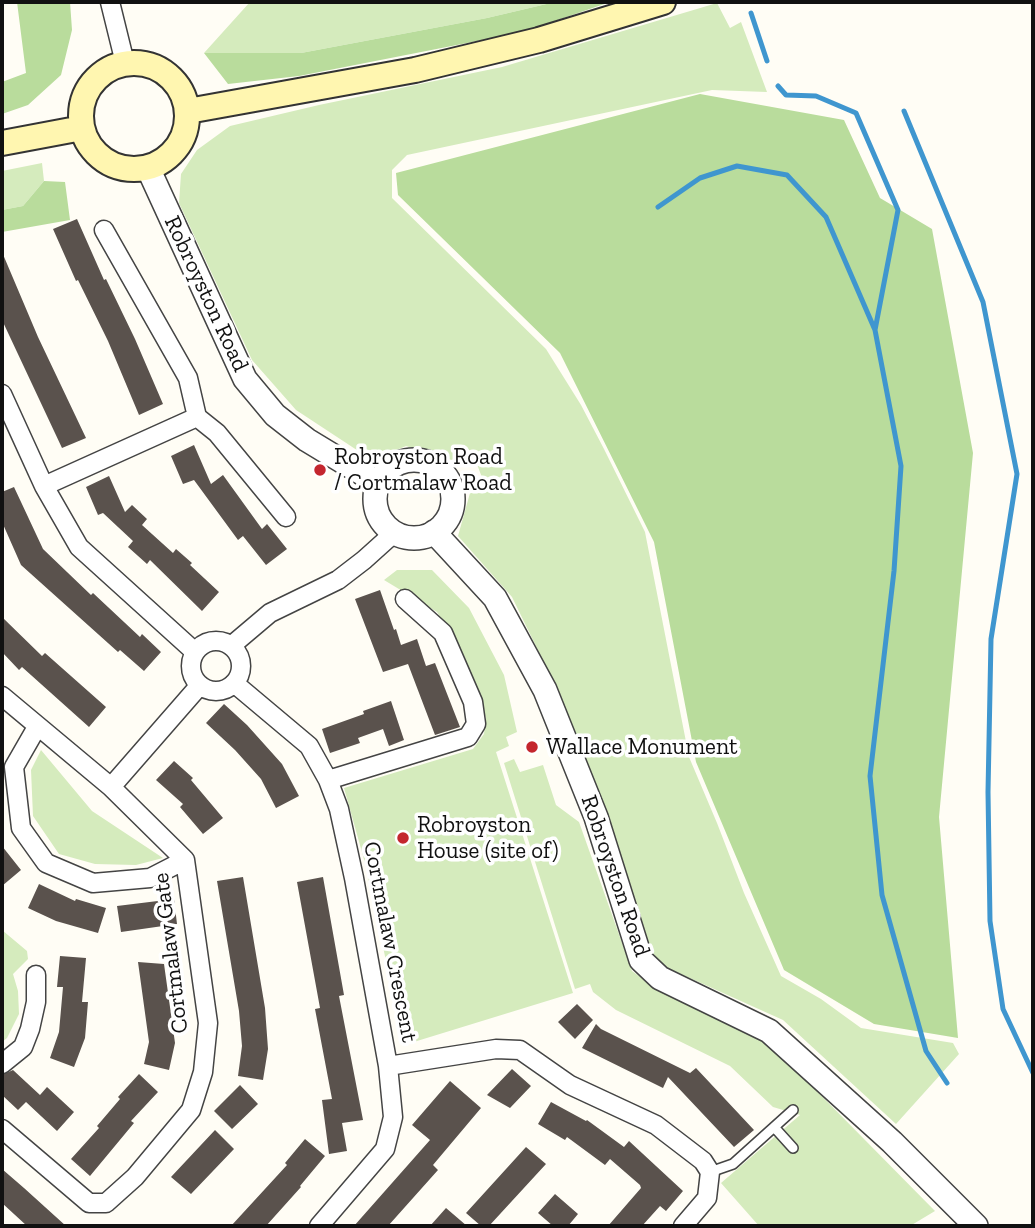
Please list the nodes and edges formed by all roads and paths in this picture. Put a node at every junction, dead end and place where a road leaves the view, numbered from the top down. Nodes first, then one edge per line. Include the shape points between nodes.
1 (110, 2) edge
2 (663, 2) edge
3 (125, 63) junction
4 (188, 111) junction
5 (82, 128) junction
6 (2, 144) edge
7 (148, 168) junction
8 (103, 230) dead end
9 (2, 394) edge
10 (197, 417) junction
11 (378, 483) junction
12 (44, 486) junction
13 (286, 517) dead end
14 (434, 532) junction
15 (394, 533) junction
16 (405, 599) dead end
17 (231, 646) junction
18 (195, 652) junction
19 (234, 683) junction
20 (200, 685) junction
21 (2, 696) edge
22 (37, 727) junction
23 (328, 780) junction
24 (111, 787) junction
25 (185, 860) junction
26 (36, 975) dead end
27 (2, 1063) edge
28 (388, 1066) junction
29 (793, 1110) dead end
30 (774, 1127) junction
31 (2, 1129) edge
32 (793, 1147) dead end
33 (710, 1172) junction
34 (319, 1226) edge
35 (683, 1226) edge
36 (976, 1226) edge

1 - 3 street
2 - 4 main road via 539,40 415,70
3 - 4 main road via 152,65 178,85
3 - 5 main road via 99,75 82,102
4 - 7 main road via 186,129 175,151
5 - 6 main road
5 - 7 main road via 93,151 121,168
7 - 11 street, Robroyston Road via 245,379 275,415
8 - 10 street via 188,378
9 - 12 street
10 - 12 street
10 - 13 street via 218,433
11 - 14 street via 391,468 415,461 446,476 452,506 449,517
11 - 15 street via 380,520
12 - 18 street via 79,547
14 - 15 street via 418,538
14 - 36 street, Robroyston Road via 495,598 545,690 596,817 642,960 660,978 769,1031 892,1142
15 - 17 street via 338,580 270,613
16 - 23 street via 443,633 473,702 476,723 468,737
17 - 18 street via 208,642
17 - 19 street via 241,668
18 - 20 street via 192,673
19 - 20 street via 221,691
19 - 23 street, Cortmalaw Crescent via 309,746
20 - 24 street
21 - 22 street, Cortmalaw Gate
22 - 24 street, Cortmalaw Gate
22 - 25 street via 14,767 21,828 46,863 93,883 150,878
23 - 28 street, Cortmalaw Crescent via 354,878
24 - 25 street, Cortmalaw Gate
25 - 31 street, Cortmalaw Gate via 208,1023 203,1072 191,1110 135,1177 106,1203 89,1203
26 - 27 street via 30,1029 23,1047
28 - 33 street via 496,1049 520,1050 570,1085 656,1125 703,1161
28 - 34 street, Cortmalaw Crescent via 393,1117 385,1149
29 - 30 lane
30 - 32 lane
30 - 33 lane via 733,1164
33 - 35 street via 707,1198

